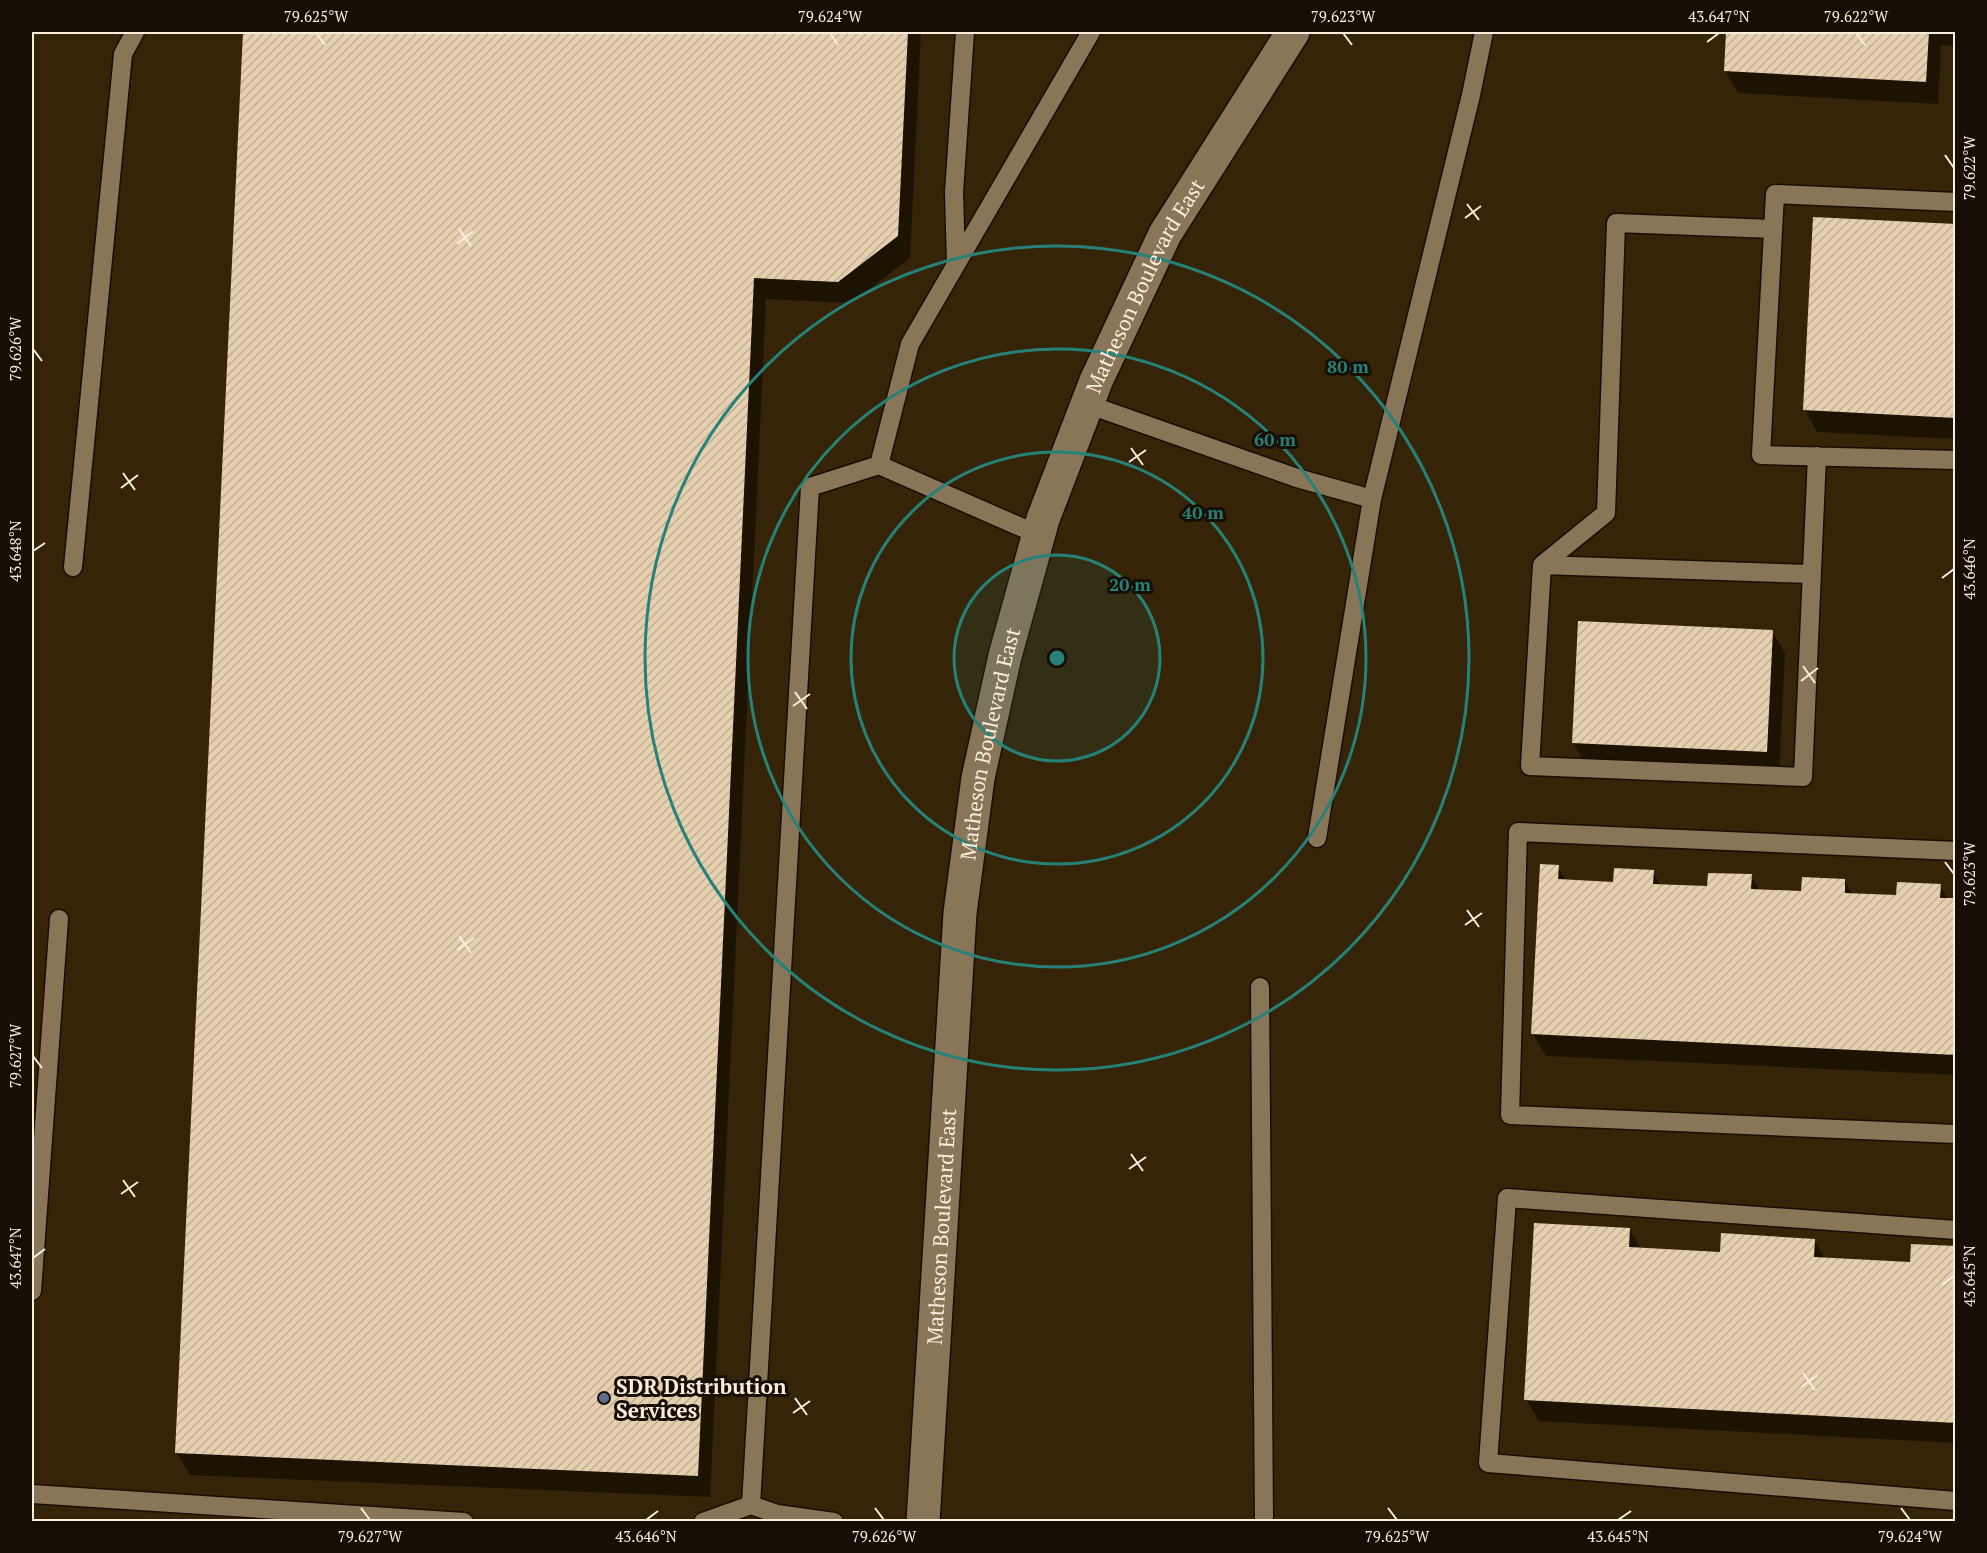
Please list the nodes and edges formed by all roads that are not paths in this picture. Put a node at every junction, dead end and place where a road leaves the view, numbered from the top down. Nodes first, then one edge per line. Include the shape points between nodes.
1 (135, 32) edge
2 (965, 32) edge
3 (1091, 32) edge
4 (1293, 32) edge
5 (1484, 32) edge
6 (1956, 202) edge
7 (1773, 229) junction
8 (956, 266) junction
9 (1087, 404) junction
10 (1817, 456) junction
11 (1956, 460) edge
12 (879, 465) junction
13 (1372, 499) junction
14 (1039, 535) junction
15 (1542, 566) junction
16 (73, 567) dead end
17 (1811, 574) junction
18 (1317, 838) dead end
19 (1956, 851) edge
20 (59, 919) dead end
21 (1260, 987) dead end
22 (1956, 1134) edge
23 (1956, 1230) edge
24 (32, 1291) edge
25 (32, 1494) edge
26 (1956, 1501) edge
27 (751, 1505) junction
28 (464, 1521) edge
29 (703, 1521) edge
30 (834, 1521) edge
31 (923, 1521) edge
32 (1264, 1521) edge

1 - 16 lane via 123,54
2 - 8 lane via 954,192
3 - 8 lane
4 - 9 street, Matheson Boulevard East via 1165,234
5 - 13 lane
6 - 7 lane via 1775,194
7 - 10 lane via 1761,455
7 - 15 lane via 1616,223 1606,513
8 - 12 lane via 910,345
9 - 13 lane via 1297,478
9 - 14 street, Matheson Boulevard East
10 - 11 lane
10 - 17 lane
12 - 14 lane
12 - 27 lane via 810,487
13 - 18 lane
14 - 31 street, Matheson Boulevard East via 1005,656 978,778 960,913
15 - 17 lane
15 - 17 lane via 1530,766 1803,777
19 - 22 lane via 1518,832 1510,1115
20 - 24 lane
21 - 32 lane
23 - 26 lane via 1506,1198 1488,1463
25 - 28 lane
27 - 29 lane
27 - 30 lane via 777,1514

